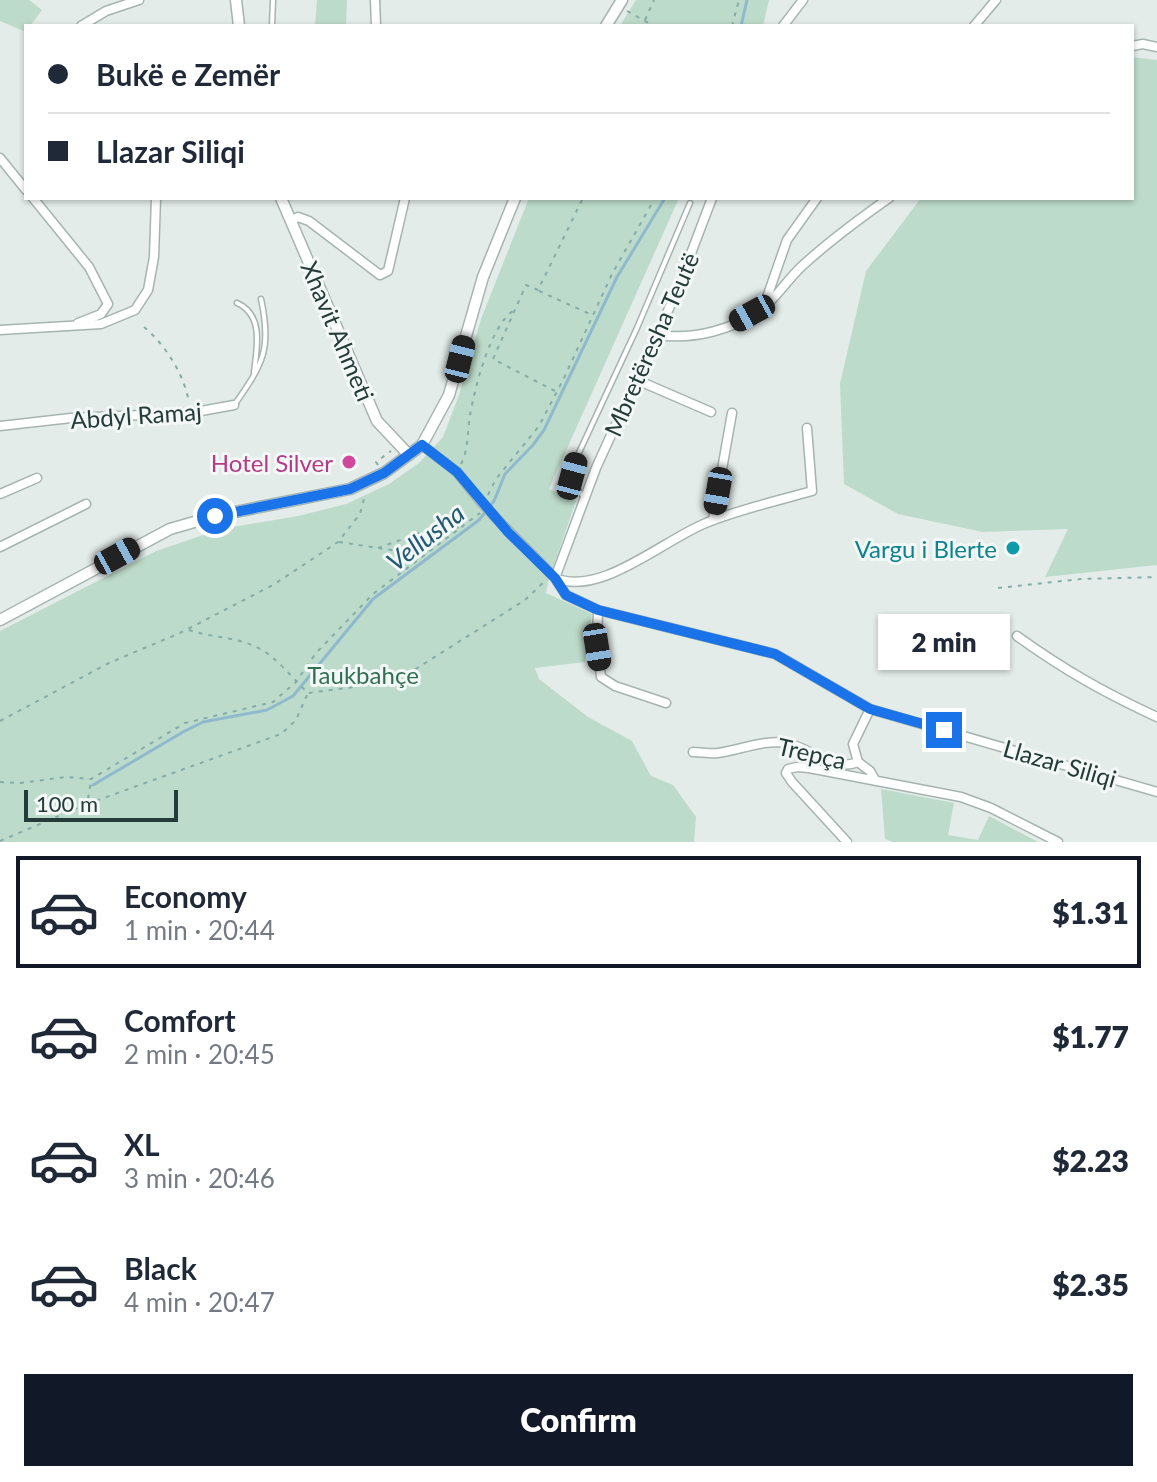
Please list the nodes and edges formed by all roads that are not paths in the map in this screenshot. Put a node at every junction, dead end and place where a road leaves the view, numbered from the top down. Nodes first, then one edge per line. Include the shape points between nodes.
1 (139, 0) edge
2 (236, 0) edge
3 (273, 0) edge
4 (375, 0) edge
5 (803, 0) edge
6 (996, 0) edge
7 (620, 2) edge
8 (84, 24) edge
9 (239, 24) edge
10 (272, 24) edge
11 (376, 24) edge
12 (607, 24) edge
13 (785, 24) edge
14 (976, 24) edge
15 (1134, 46) edge
16 (1157, 47) edge
17 (0, 158) edge
18 (24, 188) edge
19 (34, 200) edge
20 (156, 200) edge
21 (282, 200) edge
22 (405, 200) edge
23 (514, 200) edge
24 (711, 200) edge
25 (816, 200) edge
26 (886, 200) edge
27 (690, 203) dead end
28 (291, 221) junction
29 (261, 299) dead end
30 (237, 303) dead end
31 (763, 308) junction
32 (69, 326) junction
33 (0, 330) edge
34 (658, 335) junction
35 (254, 374) junction
36 (637, 380) junction
37 (234, 405) joint
38 (711, 412) dead end
39 (732, 413) dead end
40 (0, 426) edge
41 (807, 428) dead end
42 (422, 445) junction
43 (409, 455) junction
44 (37, 478) dead end
45 (0, 494) edge
46 (585, 497) junction
47 (86, 504) dead end
48 (713, 520) junction
49 (0, 547) edge
50 (552, 577) junction
51 (598, 610) junction
52 (0, 620) edge
53 (1017, 636) dead end
54 (666, 703) dead end
55 (870, 709) junction
56 (1157, 717) edge
57 (693, 752) dead end
58 (858, 762) junction
59 (875, 780) junction
60 (1157, 792) edge
61 (847, 842) edge
62 (1058, 842) edge

1 - 8 street
2 - 9 street
3 - 10 lane
4 - 11 street
5 - 13 street
6 - 14 street
7 - 12 street
15 - 16 street
17 - 18 street
19 - 32 street via 89,267 108,304 101,314
20 - 32 street via 154,257 143,300 112,321
21 - 28 street, Xhavit Ahmeti
22 - 28 street via 391,265 380,275 304,217
23 - 42 street via 483,277 449,395
24 - 34 street, Mbretëresha Teutë
25 - 31 street via 787,240
26 - 31 street via 801,266
27 - 46 lane via 576,459 572,483
28 - 43 street, Xhavit Ahmeti via 377,421
29 - 35 lane, Abdyl Ramaj via 266,334 261,365
30 - 35 lane, Abdyl Ramaj via 255,319
31 - 34 street via 697,336
32 - 33 street
34 - 36 street, Mbretëresha Teutë
35 - 37 lane, Abdyl Ramaj
36 - 38 street
36 - 46 street, Mbretëresha Teutë
37 - 40 street, Abdyl Ramaj via 190,413
39 - 48 street
41 - 48 street via 812,491
42 - 43 street
42 - 50 street, Llazar Siliqi, bridge via 457,472
43 - 52 street via 361,485 170,529
44 - 45 street
46 - 50 street, Mbretëresha Teutë
47 - 49 street
48 - 50 street via 600,578 568,584
50 - 51 street, Llazar Siliqi via 566,595
51 - 54 street via 601,677
51 - 55 street, Llazar Siliqi via 775,654
53 - 56 street via 1062,669
55 - 58 street via 853,744
55 - 60 street, Llazar Siliqi
57 - 58 street, Trepça via 786,743 837,763
58 - 59 street, Trepça
59 - 61 street via 797,767 786,773
59 - 62 street via 961,797

